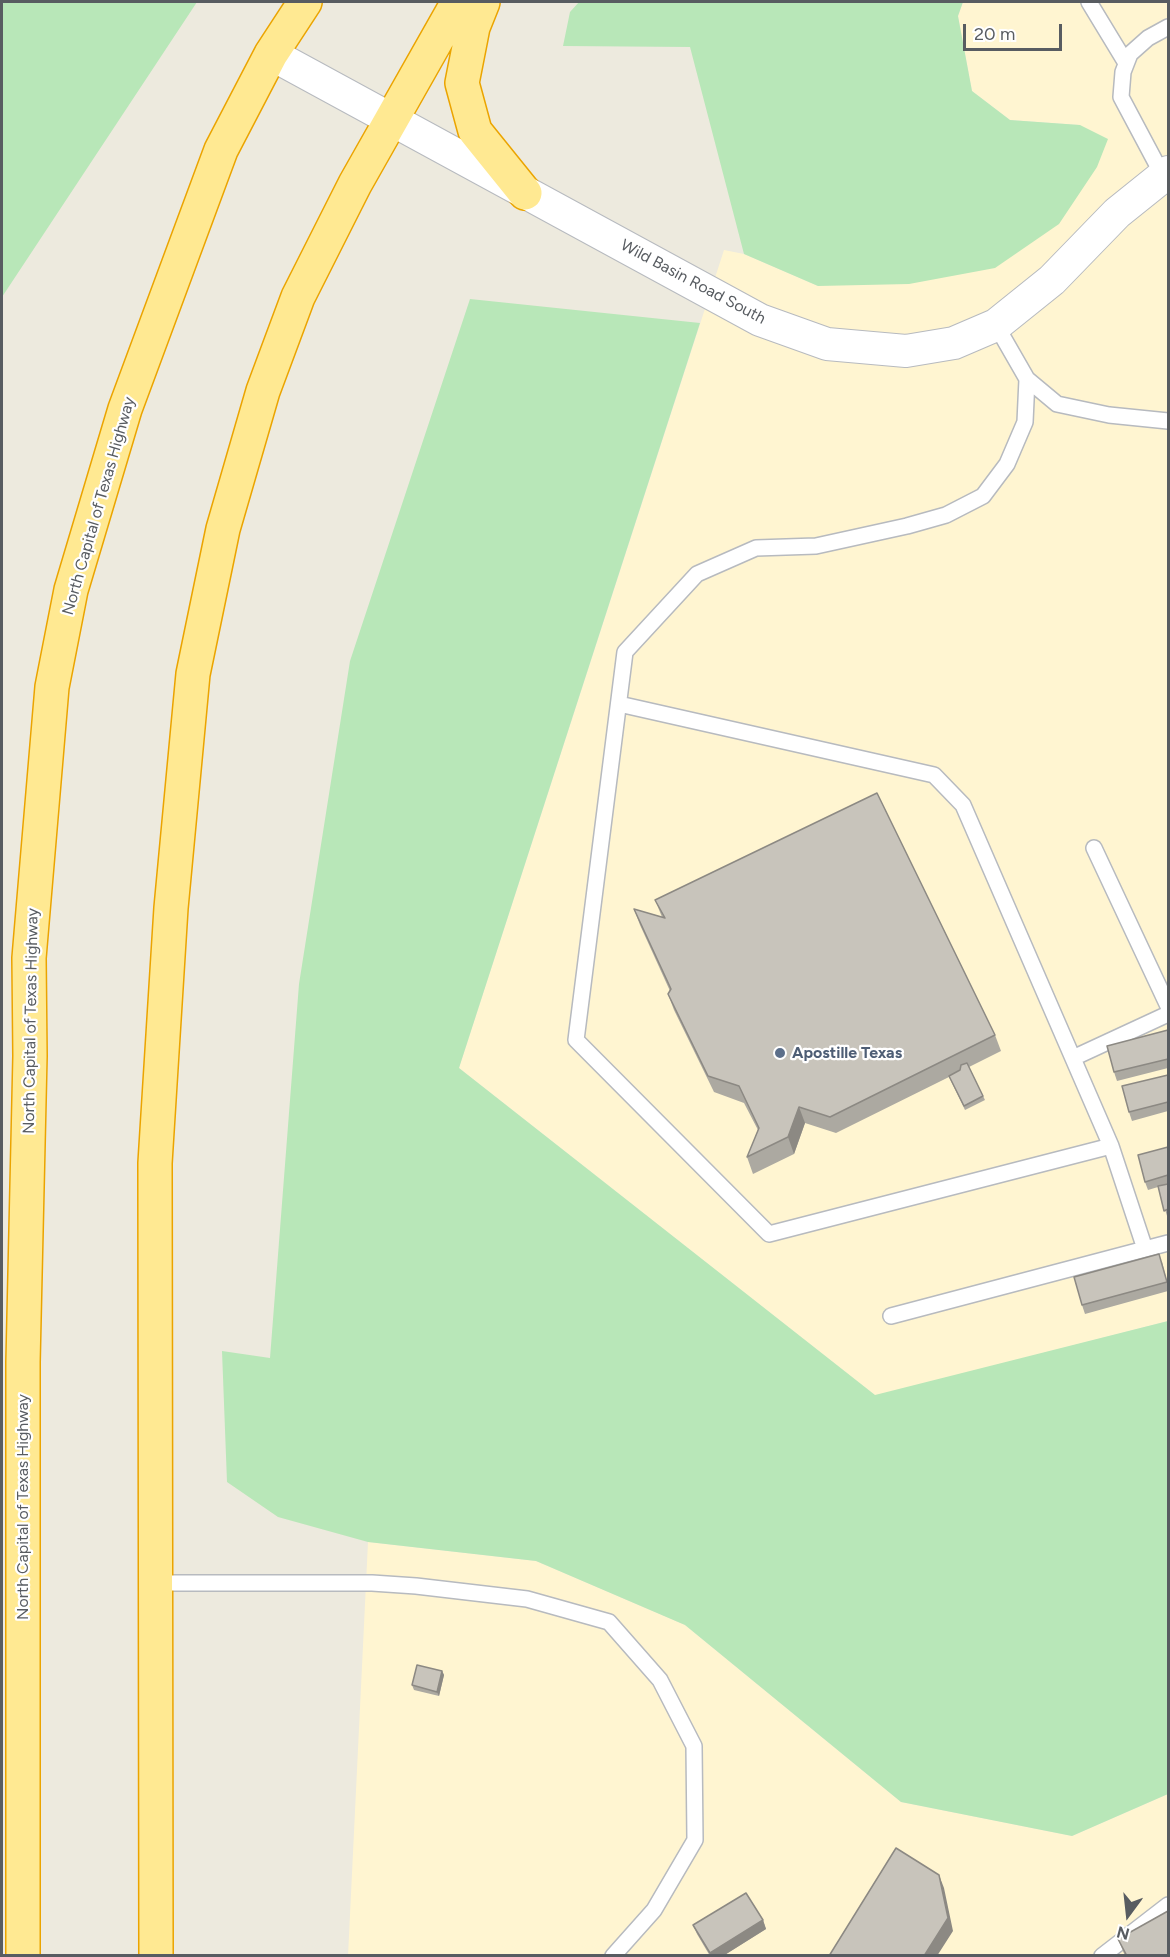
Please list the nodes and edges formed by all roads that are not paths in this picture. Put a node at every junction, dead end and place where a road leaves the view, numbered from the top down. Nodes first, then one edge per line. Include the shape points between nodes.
1 (305, 2) edge
2 (458, 2) edge
3 (483, 2) edge
4 (1089, 2) edge
5 (1168, 27) edge
6 (271, 54) junction
7 (1126, 63) junction
8 (392, 119) junction
9 (1166, 174) edge
10 (525, 193) junction
11 (996, 324) junction
12 (1027, 379) junction
13 (1168, 421) edge
14 (619, 704) junction
15 (1094, 848) dead end
16 (1168, 1006) edge
17 (1168, 1014) edge
18 (1073, 1058) junction
19 (1112, 1146) junction
20 (1168, 1244) edge
21 (1145, 1250) junction
22 (891, 1316) dead end
23 (156, 1583) junction
24 (1168, 1905) edge
25 (1102, 1955) edge
26 (23, 1956) edge
27 (156, 1956) edge
28 (613, 1956) edge

1 - 6 highway, North Capital of Texas Highway
2 - 8 highway
3 - 10 highway via 473,27 462,83 475,131
4 - 7 lane
5 - 7 lane via 1148,38
6 - 8 street, Wild Basin Road South
6 - 26 highway, North Capital of Texas Highway via 221,150 125,409 71,590 52,687 29,958 23,1386
7 - 9 lane via 1121,98
8 - 10 street, Wild Basin Road South
8 - 23 highway via 298,297 263,391 223,529 194,674 171,908 155,1163
9 - 11 street, Wild Basin Road South via 1117,213 1052,280
10 - 11 street, Wild Basin Road South via 760,320 827,344 906,351 954,343
11 - 12 lane
12 - 13 lane via 1057,404 1109,415
12 - 14 lane via 1025,422 1007,464 983,495 946,515 907,526 816,546 756,548 696,574 625,652
14 - 18 lane via 934,775 963,805
14 - 19 lane via 576,1040 769,1234
15 - 16 lane
17 - 18 lane
18 - 19 lane
19 - 21 lane
20 - 21 lane
21 - 22 lane
23 - 27 highway
23 - 28 lane via 416,1586 527,1599 609,1622 660,1680 694,1746 695,1840 654,1910
24 - 25 lane

